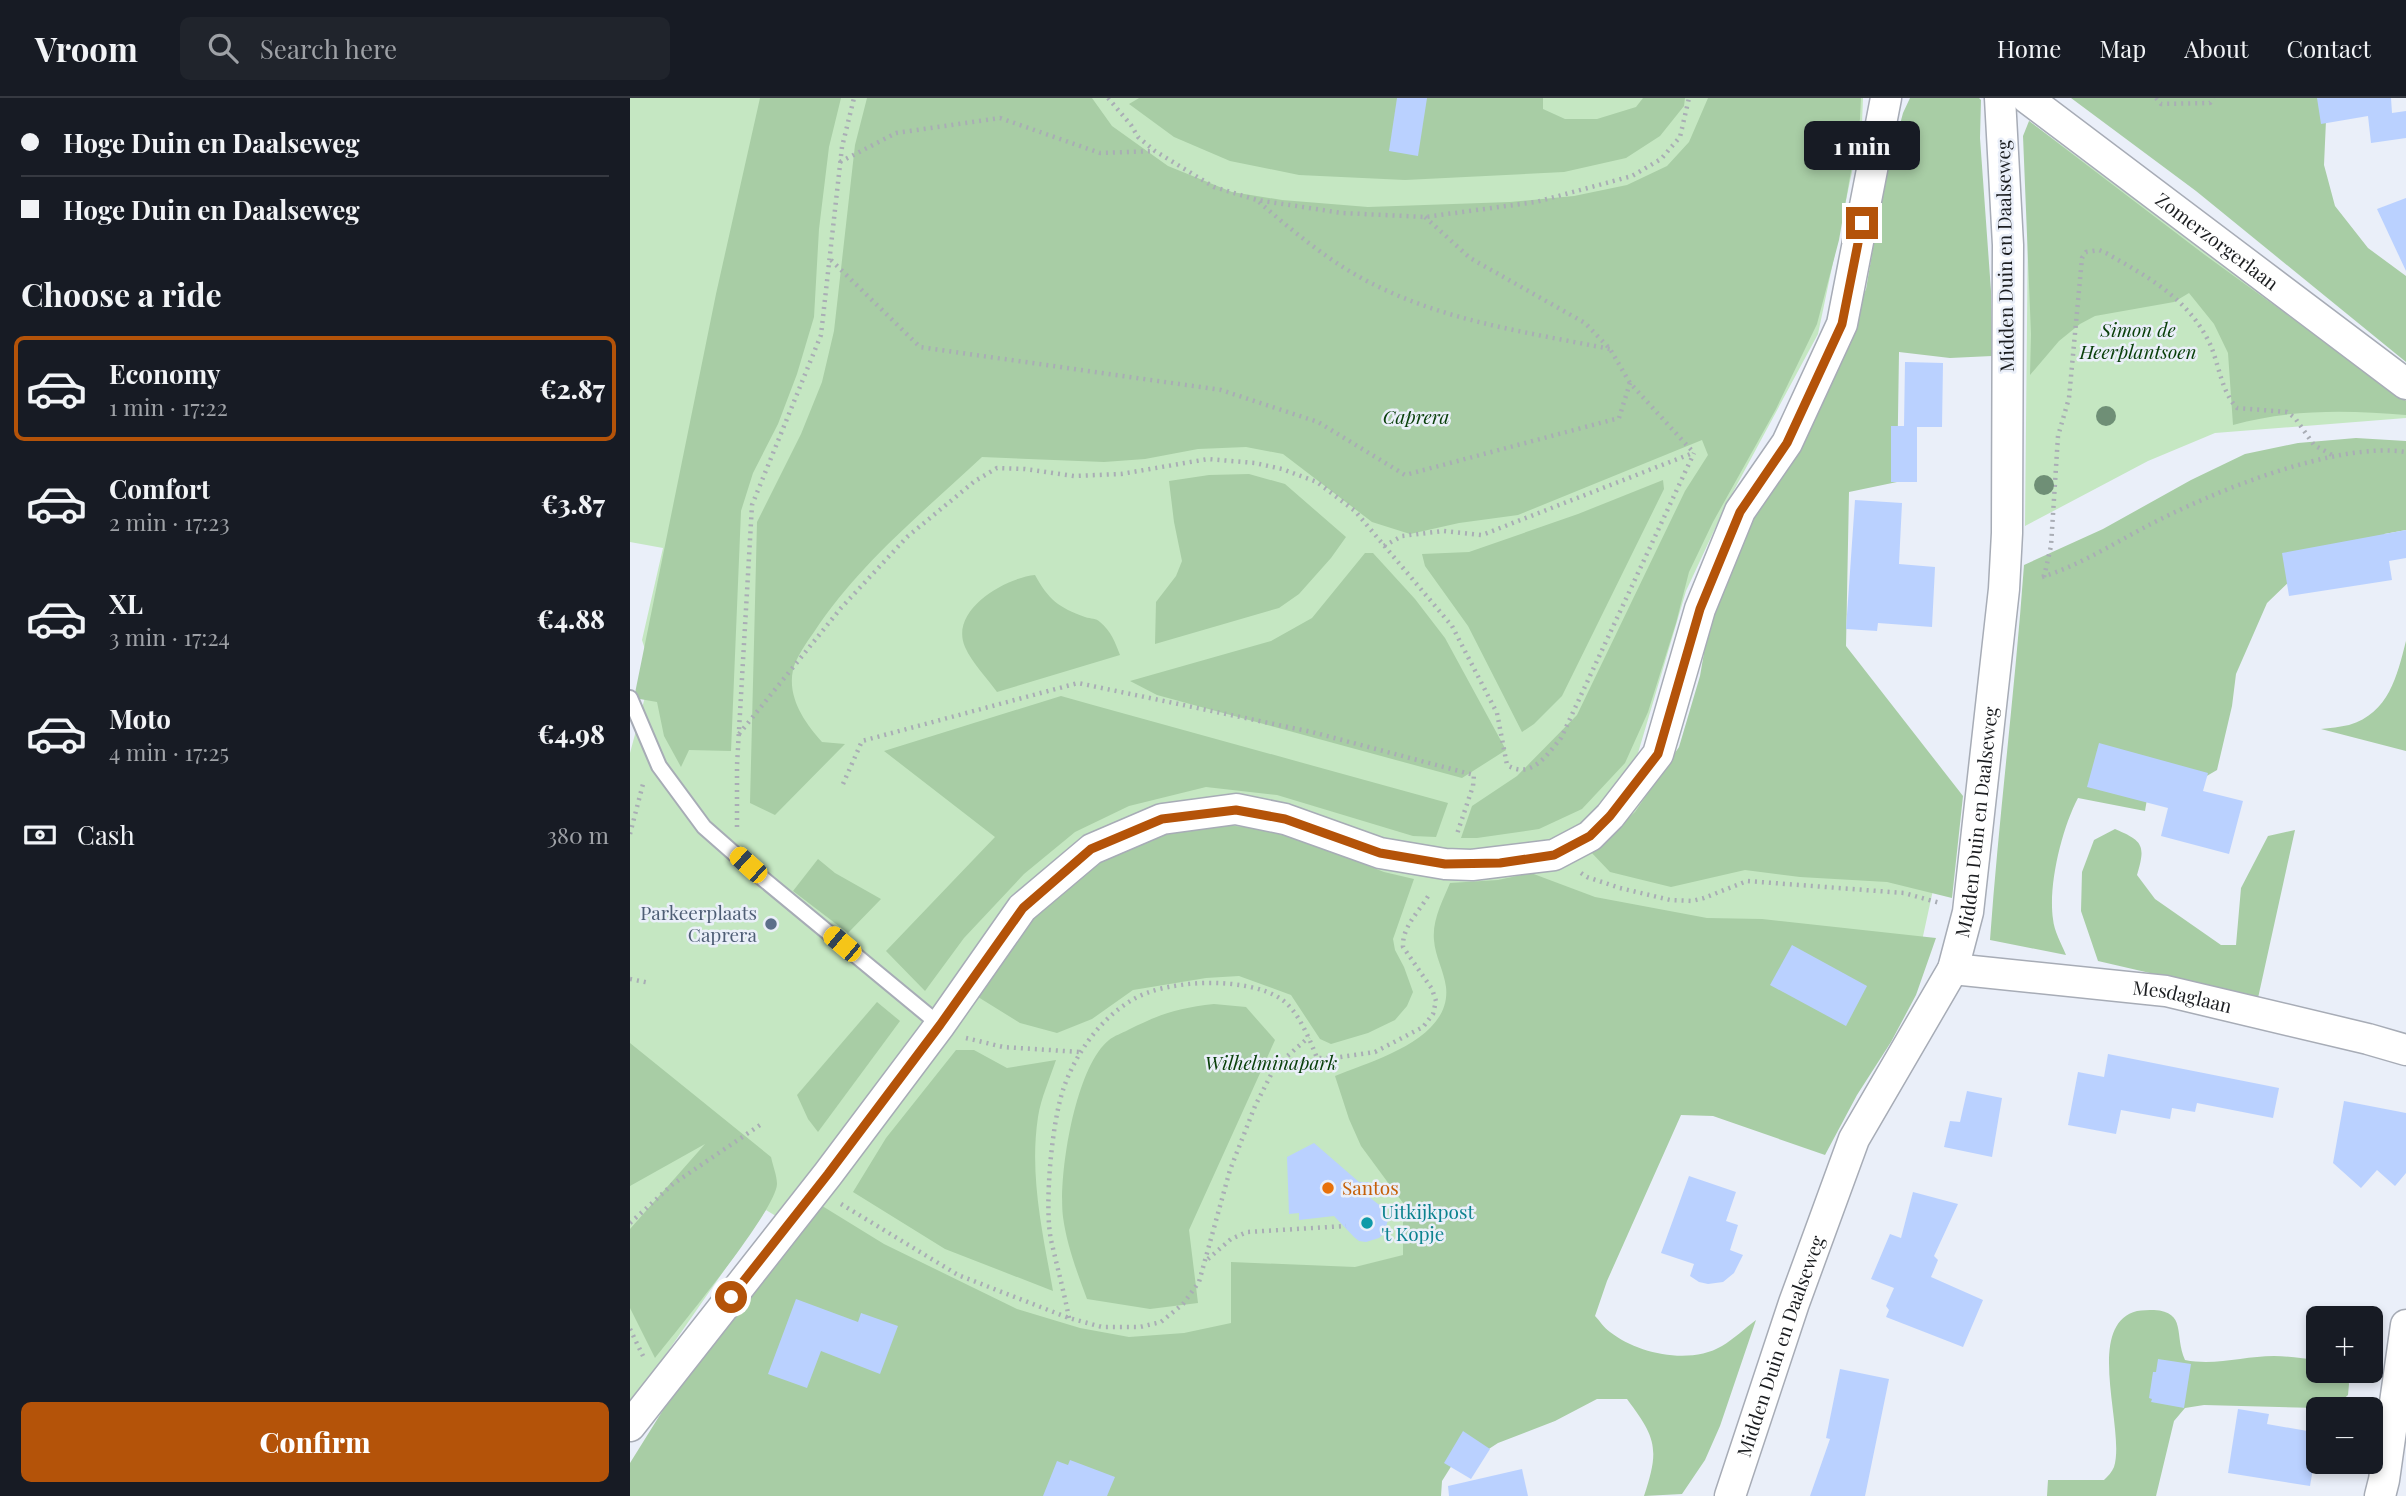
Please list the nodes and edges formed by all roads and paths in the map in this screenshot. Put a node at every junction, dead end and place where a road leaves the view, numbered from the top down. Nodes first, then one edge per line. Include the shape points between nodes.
1 (854, 98) edge
2 (1108, 98) edge
3 (1689, 98) edge
4 (1886, 98) edge
5 (2000, 98) edge
6 (2027, 98) edge
7 (2156, 98) edge
8 (2214, 98) edge
9 (1154, 151) junction
10 (840, 162) junction
11 (1257, 200) junction
12 (1425, 217) junction
13 (831, 260) junction
14 (1610, 349) junction
15 (1630, 383) junction
16 (2406, 384) edge
17 (2406, 452) edge
18 (1694, 453) junction
19 (2334, 456) junction
20 (1384, 546) junction
21 (2044, 577) junction
22 (2004, 589) junction
23 (630, 698) edge
24 (739, 734) junction
25 (659, 766) junction
26 (843, 784) dead end
27 (736, 795) dead end
28 (630, 834) edge
29 (1456, 835) dead end
30 (1554, 855) junction
31 (1904, 892) dead end
32 (1424, 904) dead end
33 (1953, 969) junction
34 (630, 979) edge
35 (650, 983) dead end
36 (947, 1029) junction
37 (1310, 1037) junction
38 (2406, 1050) edge
39 (1080, 1052) junction
40 (763, 1123) dead end
41 (816, 1189) junction
42 (630, 1223) edge
43 (1346, 1226) dead end
44 (1207, 1259) junction
45 (1069, 1318) junction
46 (2406, 1325) edge
47 (630, 1329) edge
48 (638, 1346) dead end
49 (630, 1426) edge
50 (1732, 1487) edge
51 (2390, 1487) edge
52 (1710, 1496) edge

1 - 10 path
2 - 9 path
3 - 12 path via 1680,137 1661,159 1632,176 1536,202
4 - 30 street via 1842,324 1787,443 1740,512 1700,609 1658,754 1590,836
5 - 22 street, Midden Duin en Daalseweg via 2008,245
6 - 16 street, Zomerzorgerlaan
7 - 8 path via 2161,104 2210,103
9 - 10 path via 1100,153 1000,118 896,133
9 - 11 path via 1214,187
10 - 13 path
11 - 12 path via 1342,213
11 - 14 path via 1304,241 1375,285 1435,311
12 - 14 path via 1470,258 1585,323
13 - 15 path via 920,347 1221,390 1318,422 1405,475 1619,418
13 - 24 path via 821,335 752,505
14 - 15 path
15 - 18 path
17 - 19 path via 2377,450
18 - 20 path via 1482,535 1443,531 1402,536
18 - 20 path via 1561,738 1543,761 1528,769 1519,771 1507,765 1497,713 1452,626
19 - 21 path via 2222,492
19 - 21 path via 2314,445 2287,412 2236,408 2228,398 2210,343 2187,307 2106,253 2086,252 2069,398 2057,436 2051,546
20 - 24 path via 1354,512 1317,482 1255,463 1208,459 1121,474 1074,476 997,468 907,537 841,608
21 - 22 path
22 - 33 street, Midden Duin en Daalseweg via 1968,912
23 - 25 lane
24 - 27 path
25 - 28 path via 642,786
25 - 36 lane via 704,827
26 - 29 path via 862,741 1078,683 1312,732 1474,775
30 - 31 path via 1587,877 1670,900 1692,901 1747,881
30 - 36 street via 1500,863 1445,864 1380,853 1285,819 1236,810 1162,819 1091,849 1023,908
32 - 37 path via 1403,939 1403,947 1436,1001 1423,1027 1375,1052 1334,1058 1317,1058
33 - 38 street, Mesdaglaan via 2166,991
33 - 50 street, Midden Duin en Daalseweg via 1854,1139
34 - 35 path
36 - 39 path via 1003,1047
36 - 41 street
37 - 39 path via 1282,999 1235,982 1213,982 1149,992 1131,1000
37 - 44 path via 1275,1066 1255,1106 1230,1170
39 - 45 path via 1063,1088 1053,1134 1049,1198 1050,1237
40 - 42 path via 673,1184
41 - 45 path via 958,1275
41 - 49 street
43 - 44 path via 1247,1232
44 - 45 path via 1199,1282 1183,1304 1161,1322 1102,1327
46 - 51 street
47 - 48 path
50 - 52 street

